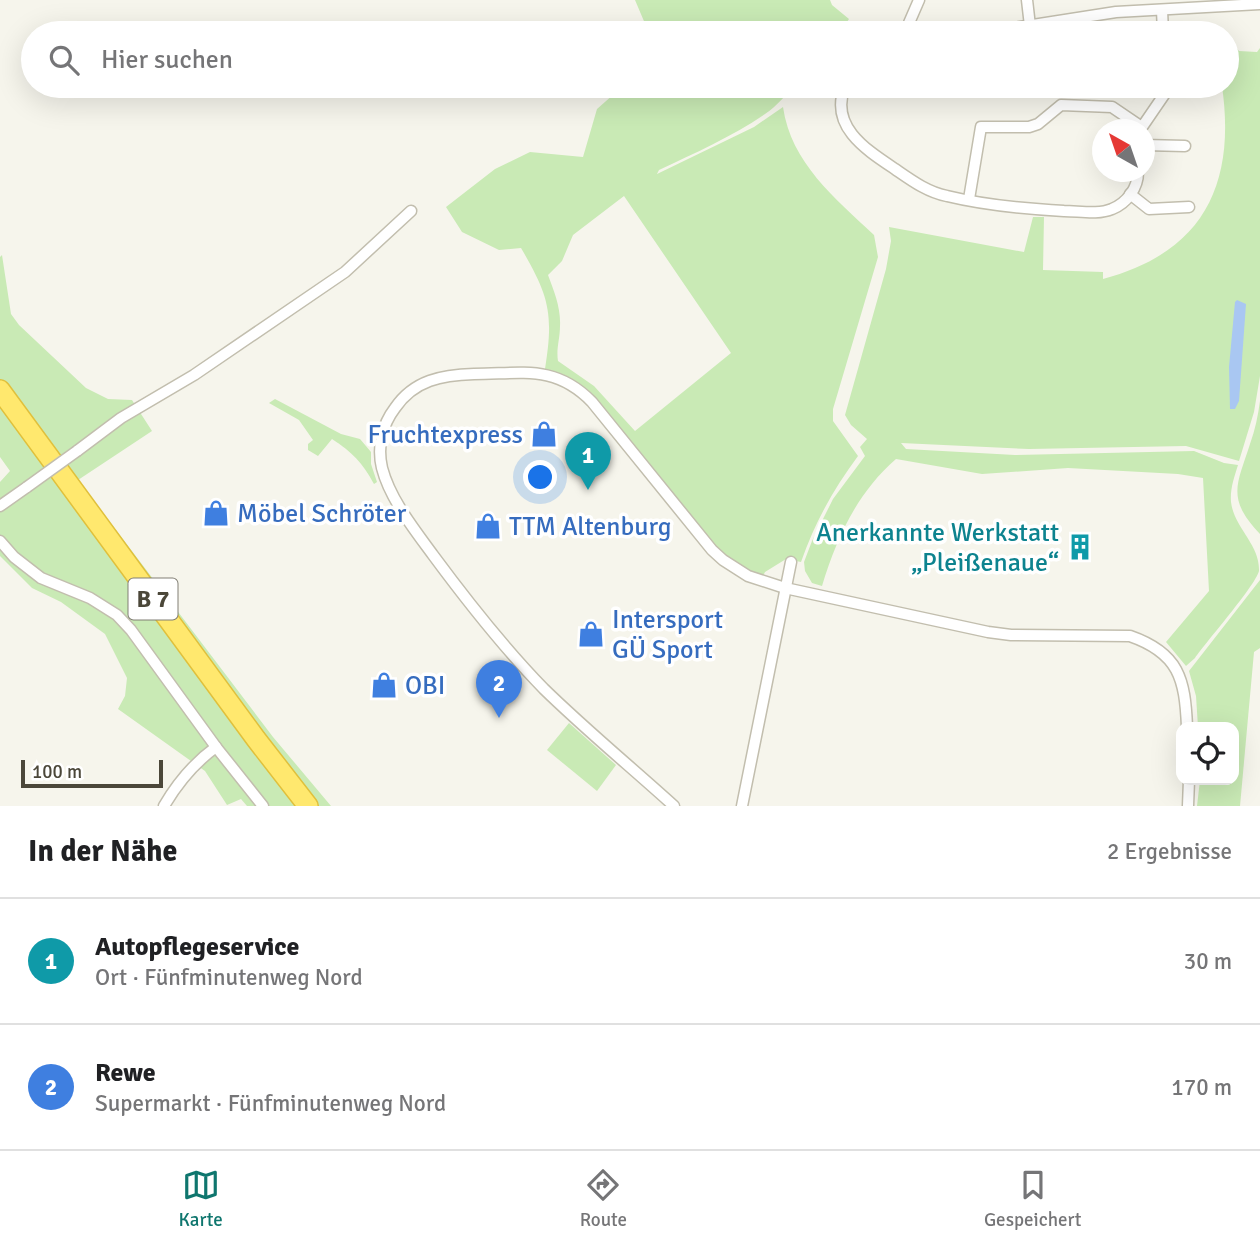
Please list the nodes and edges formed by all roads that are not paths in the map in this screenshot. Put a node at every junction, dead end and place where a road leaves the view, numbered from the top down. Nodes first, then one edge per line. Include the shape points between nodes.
1 (919, 0) edge
2 (1027, 0) edge
3 (1252, 3) edge
4 (1162, 10) junction
5 (910, 21) edge
6 (1029, 21) edge
7 (1061, 21) edge
8 (1162, 21) edge
9 (843, 98) edge
10 (1162, 98) edge
11 (1128, 119) edge
12 (1147, 119) edge
13 (1155, 145) edge
14 (1185, 146) dead end
15 (1136, 182) edge
16 (1130, 194) junction
17 (969, 199) junction
18 (1189, 207) dead end
19 (411, 211) dead end
20 (0, 390) edge
21 (0, 410) edge
22 (0, 506) edge
23 (0, 541) edge
24 (792, 562) dead end
25 (785, 588) junction
26 (1187, 722) edge
27 (215, 747) junction
28 (1189, 785) edge
29 (164, 806) edge
30 (263, 806) edge
31 (293, 806) edge
32 (308, 806) edge
33 (674, 806) edge
34 (742, 806) edge
35 (1188, 806) edge

1 - 5 street
2 - 6 street
3 - 4 street
4 - 7 street
4 - 8 street
9 - 17 street via 845,125 865,149 925,189
10 - 12 street
11 - 17 street via 1112,107 1061,105 1029,127 981,127
13 - 14 street
15 - 16 street
16 - 17 street via 1111,209 1098,212 1026,209
16 - 18 street via 1149,209
19 - 22 street, bridge via 345,272 194,375 121,418
20 - 32 highway, B 7
21 - 31 highway, B 7
23 - 27 street via 41,578 117,615
24 - 25 street
25 - 26 street via 988,632 1130,636 1145,641 1177,670 1186,694
25 - 33 street via 748,576 712,550 592,402 554,375 444,376 411,391 387,420 380,449 382,468 407,518 442,568 545,689
25 - 34 street
27 - 29 street via 197,761
27 - 30 street
28 - 35 street

